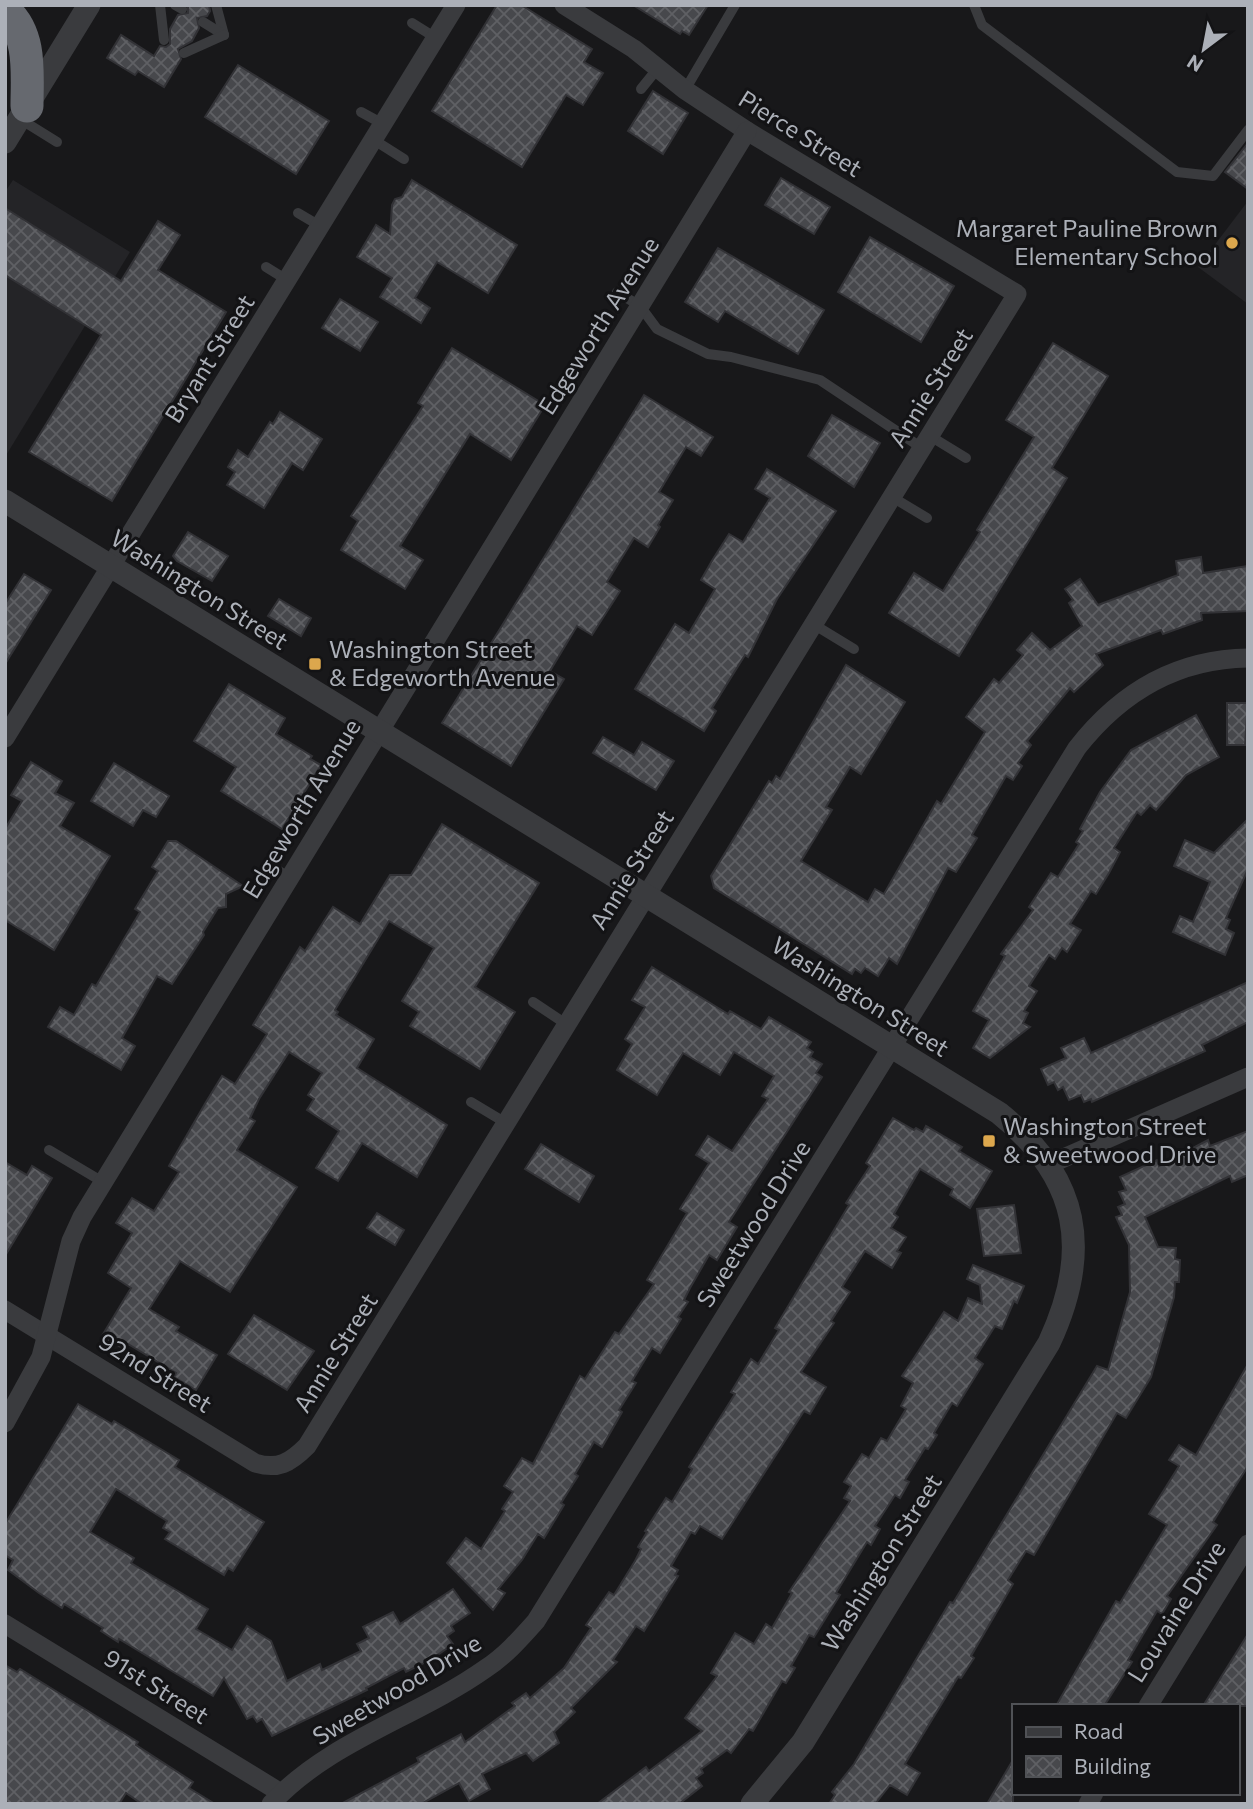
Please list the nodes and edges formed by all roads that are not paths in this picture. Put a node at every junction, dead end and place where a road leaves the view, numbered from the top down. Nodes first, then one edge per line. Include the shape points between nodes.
1 (89, 5) edge
2 (162, 5) edge
3 (216, 5) edge
4 (224, 5) edge
5 (456, 5) edge
6 (564, 5) edge
7 (735, 5) edge
8 (974, 5) edge
9 (5, 11) edge
10 (203, 22) dead end
11 (412, 23) dead end
12 (171, 28) dead end
13 (224, 36) junction
14 (436, 38) junction
15 (164, 40) dead end
16 (192, 42) dead end
17 (184, 53) dead end
18 (658, 68) junction
19 (641, 89) dead end
20 (685, 90) junction
21 (24, 112) junction
22 (361, 112) dead end
23 (1248, 130) edge
24 (747, 131) junction
25 (378, 132) junction
26 (5, 142) edge
27 (57, 142) dead end
28 (404, 159) dead end
29 (298, 213) dead end
30 (320, 226) junction
31 (266, 267) dead end
32 (287, 280) junction
33 (617, 292) dead end
34 (1017, 294) joint
35 (640, 306) junction
36 (926, 442) junction
37 (966, 458) dead end
38 (892, 497) junction
39 (5, 501) edge
40 (927, 518) dead end
41 (111, 566) junction
42 (813, 624) junction
43 (854, 649) dead end
44 (1248, 658) edge
45 (379, 732) junction
46 (5, 738) edge
47 (270, 865) dead end
48 (289, 878) junction
49 (645, 896) junction
50 (533, 1002) dead end
51 (566, 1024) junction
52 (891, 1046) junction
53 (1248, 1077) edge
54 (471, 1102) dead end
55 (506, 1123) junction
56 (49, 1150) dead end
57 (1050, 1164) junction
58 (103, 1182) junction
59 (5, 1310) edge
60 (48, 1336) junction
61 (5, 1423) edge
62 (283, 1465) joint
63 (1248, 1544) edge
64 (5, 1623) edge
65 (1149, 1704) edge
66 (276, 1798) edge
67 (752, 1804) edge

1 - 21 street
2 - 12 lane
2 - 15 lane
3 - 13 lane
4 - 13 lane
5 - 14 street, Bryant Street
6 - 18 street, Pierce Street
7 - 20 lane
8 - 23 lane via 982,25 1177,172 1213,176
9 - 21 highway via 24,41
10 - 13 lane
11 - 14 lane
13 - 16 lane
13 - 17 lane
14 - 25 street, Bryant Street
18 - 19 lane
18 - 20 street, Pierce Street
20 - 24 street, Pierce Street
21 - 26 street
21 - 27 lane
22 - 25 lane
24 - 34 street, Pierce Street
24 - 35 street, Edgeworth Avenue
25 - 28 lane
25 - 30 street, Bryant Street
29 - 30 lane
30 - 32 street, Bryant Street
31 - 32 lane
32 - 41 street, Bryant Street
33 - 35 lane
34 - 36 street, Annie Street
35 - 36 lane via 657,329 708,354 820,380
35 - 45 street, Edgeworth Avenue
36 - 37 lane
36 - 38 street, Annie Street
38 - 40 lane
38 - 42 street, Annie Street
39 - 41 street, Washington Street
41 - 45 street, Washington Street
41 - 46 street, Bryant Street
42 - 43 lane
42 - 49 street, Annie Street
44 - 52 street, Sweetwood Drive via 1216,660 1170,673 1142,686 1094,725
45 - 48 street, Edgeworth Avenue
45 - 49 street, Washington Street
47 - 48 lane
48 - 58 street, Edgeworth Avenue
49 - 51 street, Annie Street
49 - 52 street, Washington Street
50 - 51 lane
51 - 55 street, Annie Street
52 - 57 street, Washington Street via 999,1113
52 - 66 street, Sweetwood Drive via 536,1622 485,1669 338,1752
53 - 57 street
54 - 55 lane
55 - 62 street, Annie Street via 307,1446
56 - 58 lane
57 - 67 street, Washington Street via 1070,1214 1074,1243 1070,1293 1061,1318 803,1742
58 - 60 street, Edgeworth Avenue via 71,1241
59 - 60 street, 92nd Street
60 - 61 street, Edgeworth Avenue
60 - 62 street, 92nd Street via 255,1463
63 - 65 street, Louvaine Drive
64 - 66 street, 91st Street

